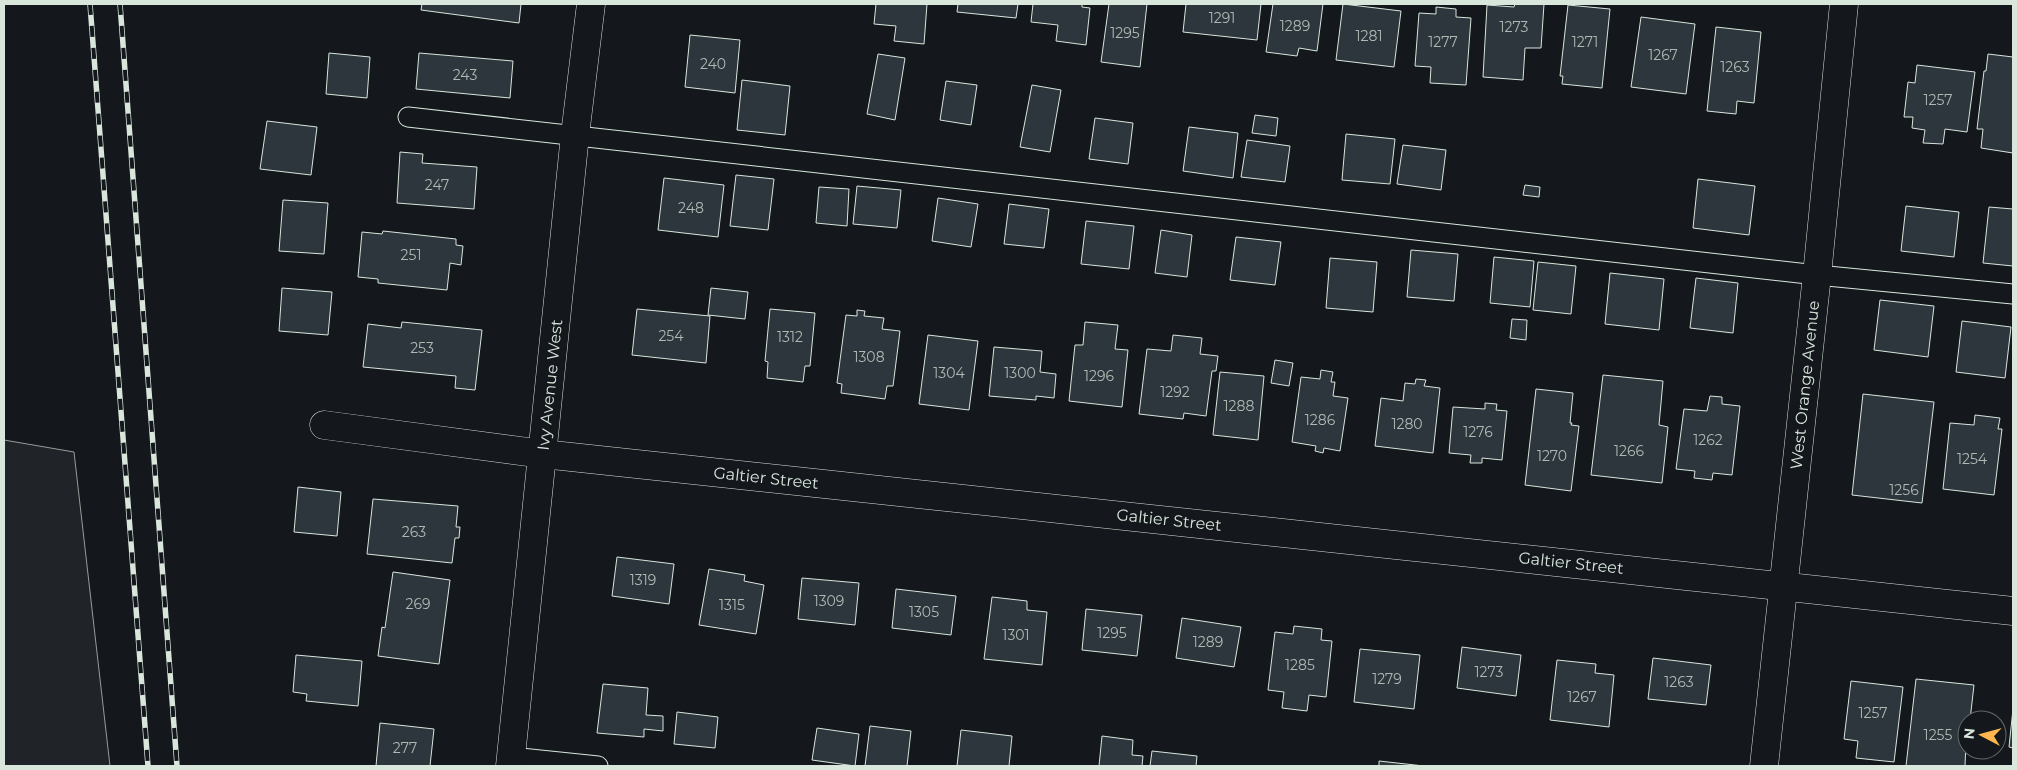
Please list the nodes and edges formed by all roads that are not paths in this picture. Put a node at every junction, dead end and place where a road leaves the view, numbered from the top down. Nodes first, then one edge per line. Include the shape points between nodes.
1 (591, 4) edge
2 (1844, 4) edge
3 (408, 117) dead end
4 (575, 135) junction
5 (1817, 275) junction
6 (2013, 294) edge
7 (324, 426) dead end
8 (543, 454) junction
9 (1784, 586) junction
10 (2013, 611) edge
11 (510, 762) edge
12 (598, 766) edge
13 (1764, 766) edge

1 - 4 street, Ivy Avenue West
2 - 5 street, West Orange Avenue
3 - 4 lane
4 - 5 lane
4 - 8 street, Ivy Avenue West
5 - 6 lane
5 - 9 street, West Orange Avenue
7 - 8 street, Galtier Street
8 - 9 street, Galtier Street
8 - 11 street, Ivy Avenue West
9 - 10 street, Galtier Street
9 - 13 street, West Orange Avenue
11 - 12 lane

